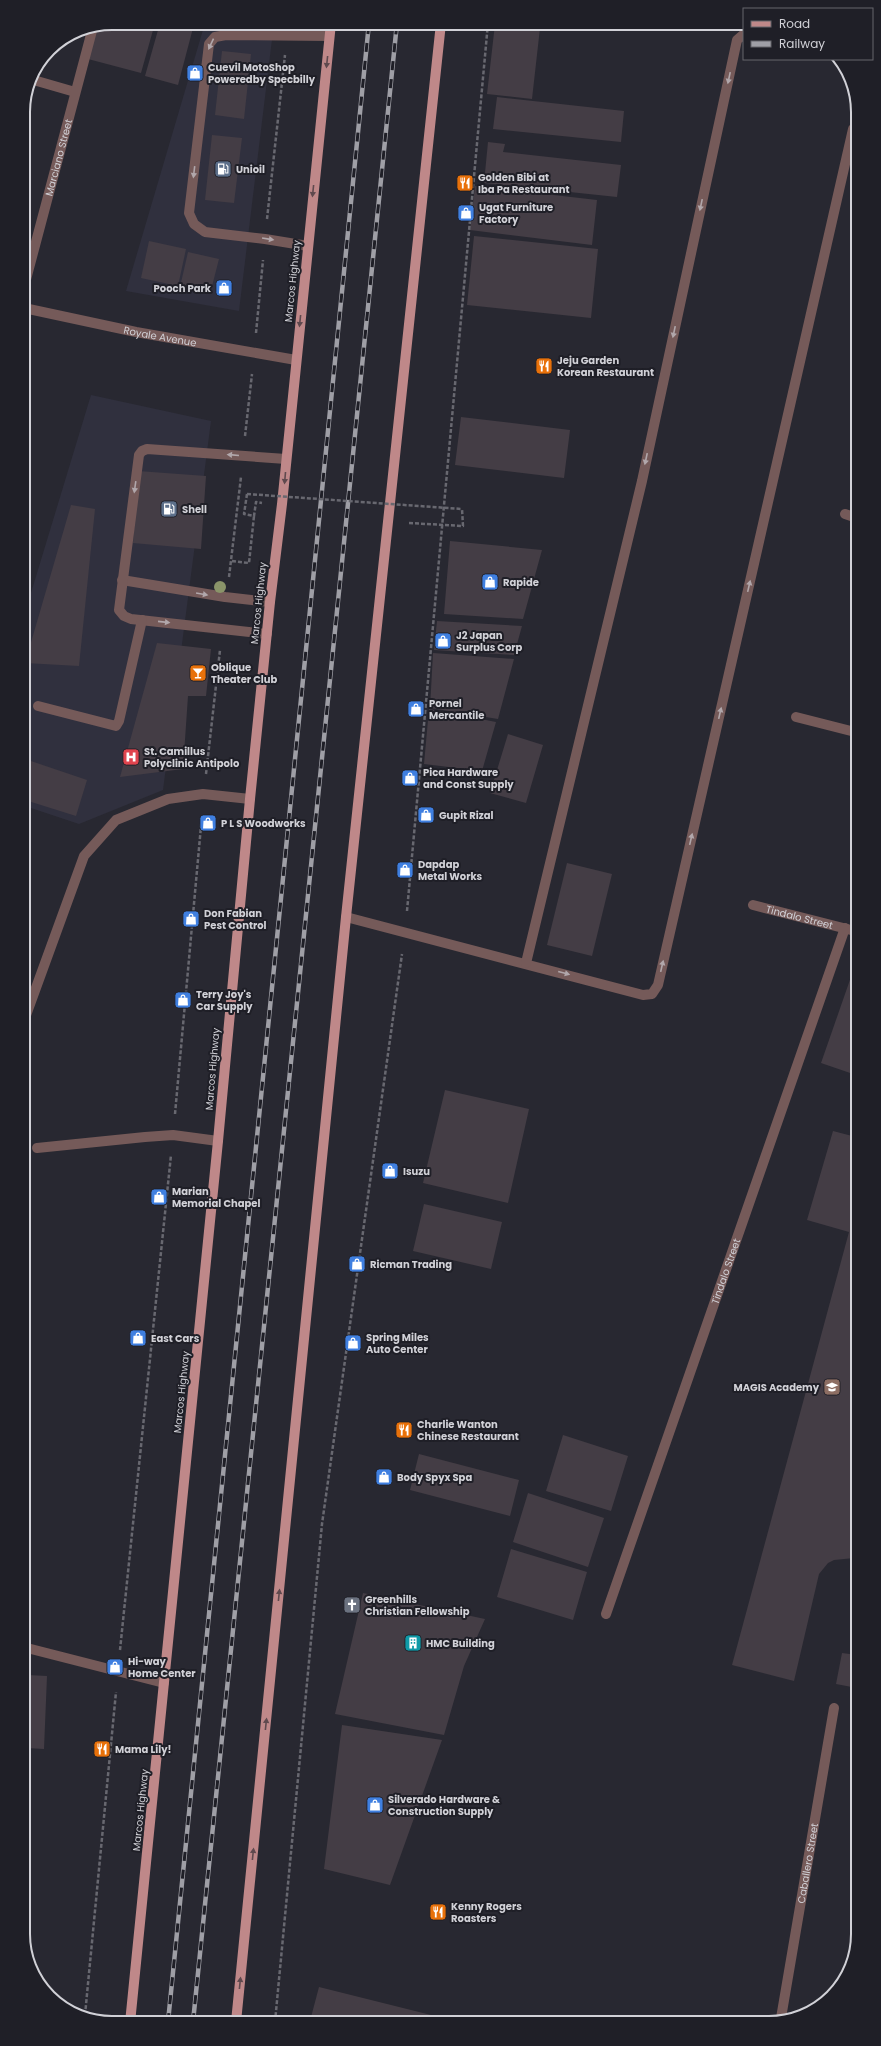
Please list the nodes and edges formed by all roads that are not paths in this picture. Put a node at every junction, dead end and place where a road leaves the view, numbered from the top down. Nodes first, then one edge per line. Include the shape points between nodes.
1 (330, 30) edge
2 (440, 30) edge
3 (91, 33) edge
4 (743, 35) edge
5 (329, 36) junction
6 (36, 81) edge
7 (75, 92) junction
8 (851, 138) edge
9 (308, 246) junction
10 (30, 264) edge
11 (30, 309) edge
12 (296, 360) junction
13 (286, 459) junction
14 (122, 580) junction
15 (270, 602) junction
16 (142, 620) junction
17 (267, 634) junction
18 (38, 706) dead end
19 (796, 717) dead end
20 (851, 731) edge
21 (250, 799) junction
22 (753, 905) dead end
23 (346, 917) junction
24 (850, 929) edge
25 (526, 963) junction
26 (30, 1007) edge
27 (218, 1141) junction
28 (37, 1148) dead end
29 (606, 1614) dead end
30 (30, 1649) edge
31 (164, 1682) junction
32 (834, 1708) dead end
33 (782, 2015) edge
34 (131, 2016) edge
35 (237, 2016) edge

1 - 5 main road, Marcos Highway
2 - 23 main road
3 - 7 street, Marciano Street
4 -> 25 street via 737,40 642,481
5 -> 9 main road, Marcos Highway
5 -> 9 street via 226,35 215,37 209,44 189,213 194,224 205,232
6 - 7 street
7 - 10 street, Marciano Street
25 -> 8 street via 643,995 652,994 658,985
9 -> 12 main road, Marcos Highway
11 - 12 street, Royale Avenue via 142,333
12 - 13 main road, Marcos Highway
13 -> 14 street via 147,449 142,451 139,455
13 -> 15 main road, Marcos Highway
14 -> 15 street
14 - 16 street via 119,610 124,616
15 - 17 main road, Marcos Highway
16 -> 17 street
16 - 18 street via 116,726
17 - 21 main road, Marcos Highway
19 - 20 street
21 - 26 street via 203,794 168,799 116,820 84,856
21 - 27 main road, Marcos Highway
22 - 24 street, Tindalo Street
23 - 25 street
35 -> 23 main road
24 - 29 street, Tindalo Street
27 - 28 street via 145,1136
27 - 31 main road, Marcos Highway
30 - 31 street
31 - 34 main road, Marcos Highway
32 - 33 street, Caballero Street

